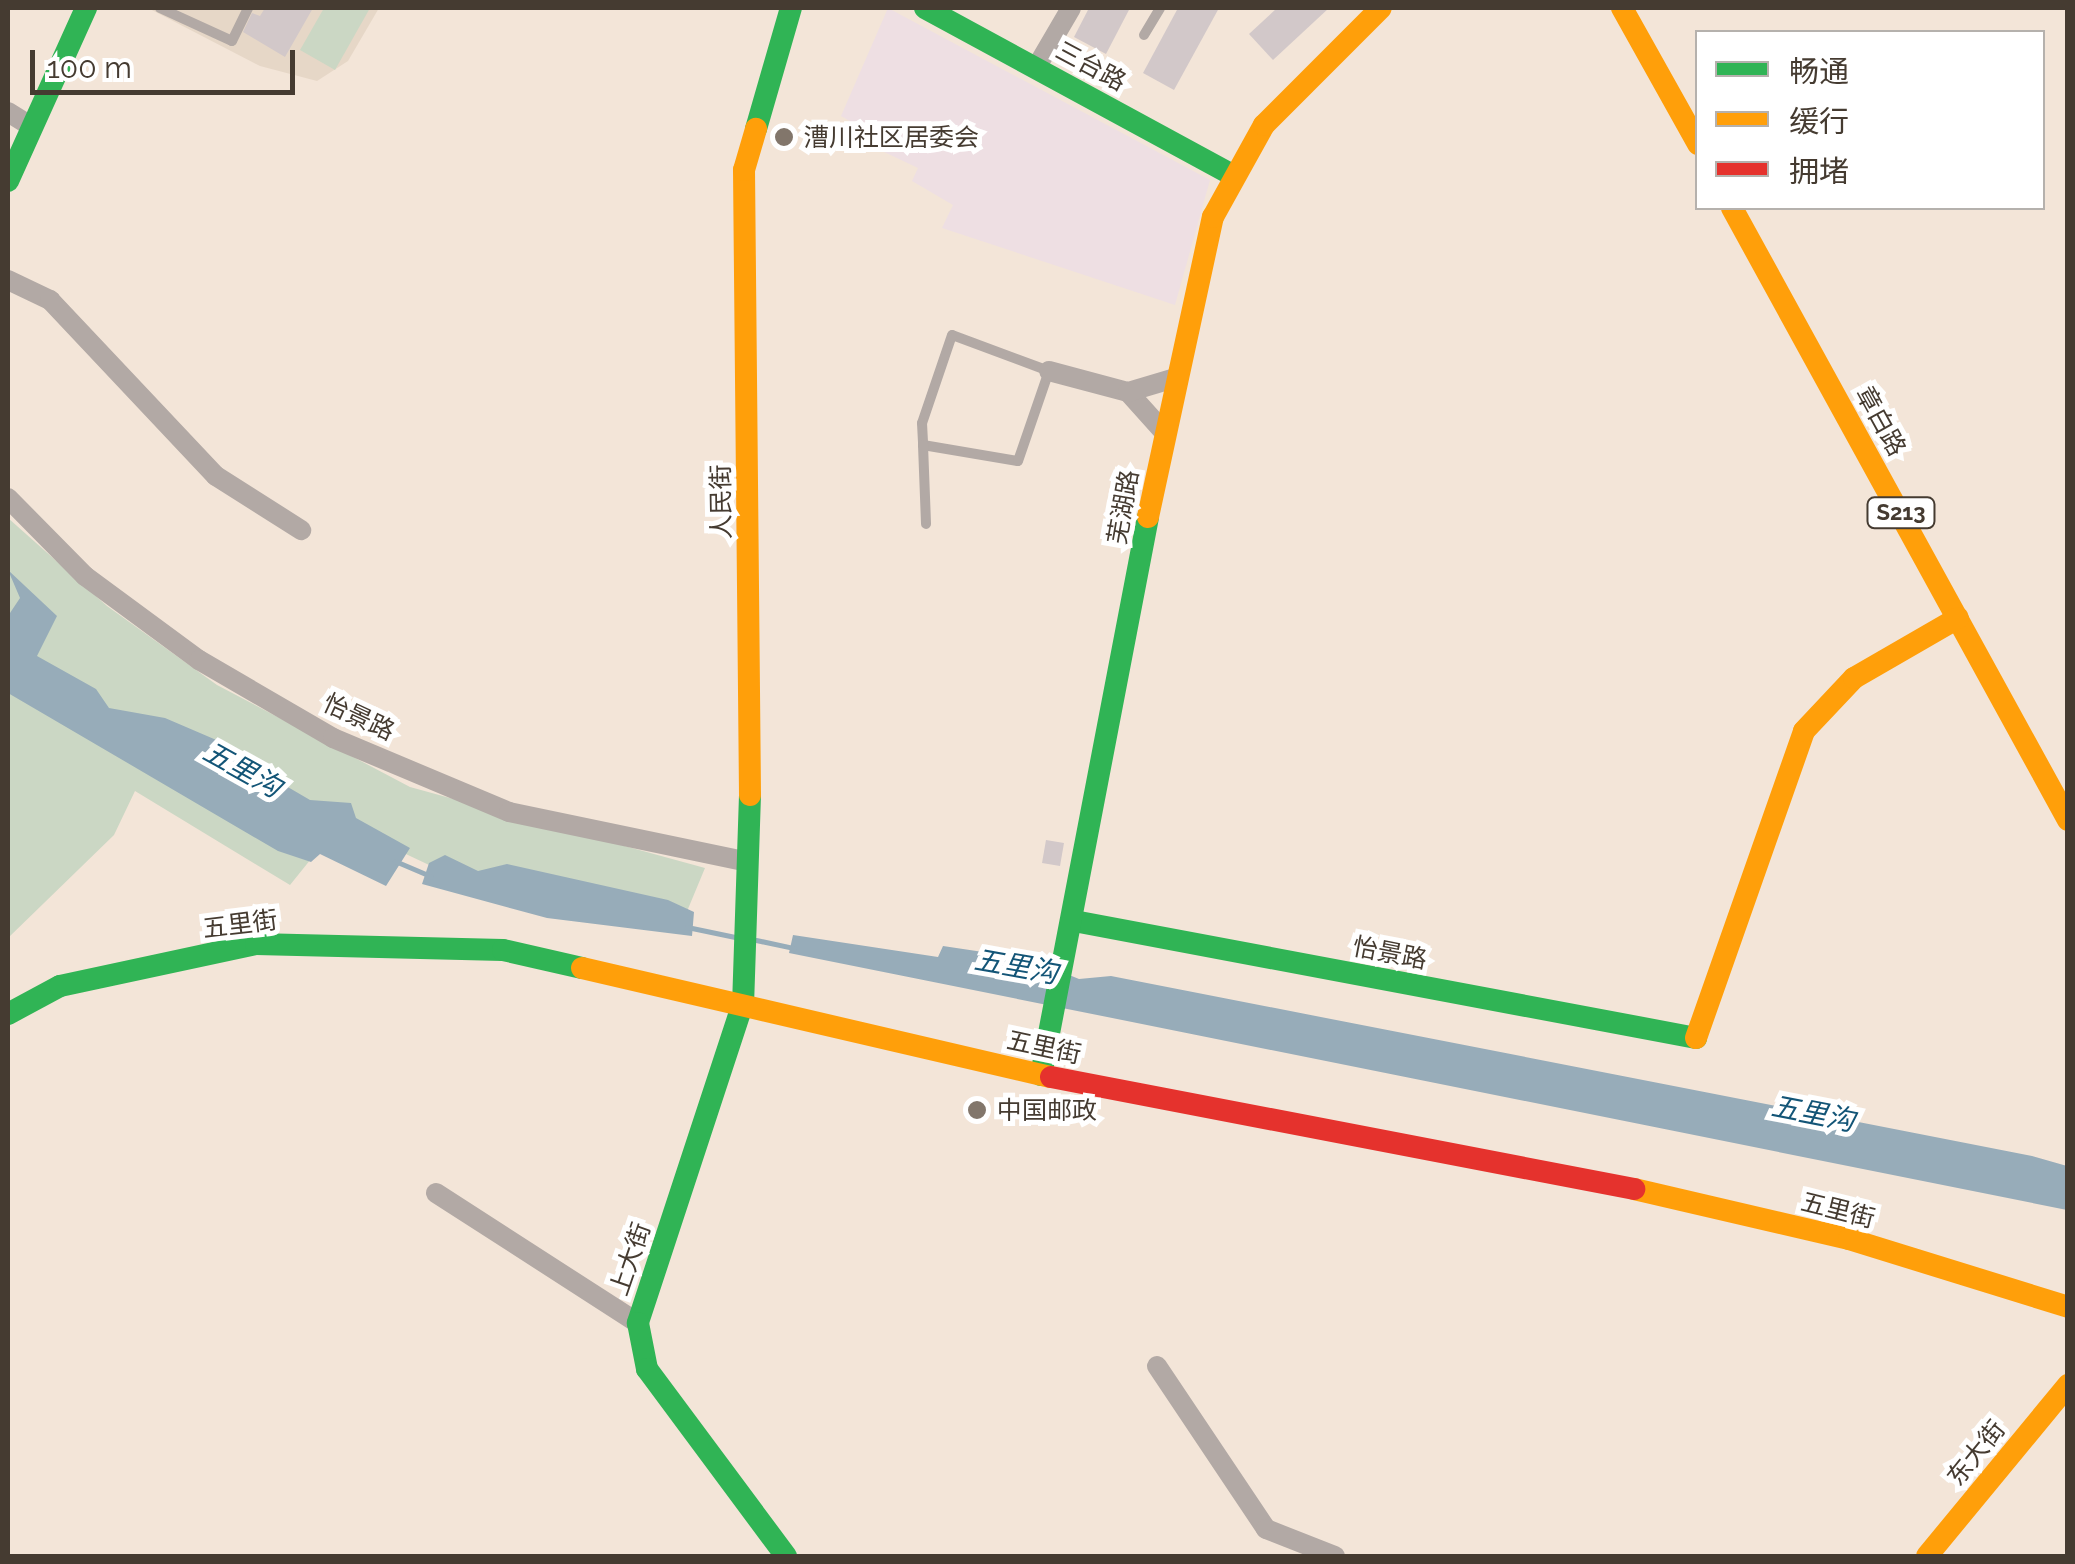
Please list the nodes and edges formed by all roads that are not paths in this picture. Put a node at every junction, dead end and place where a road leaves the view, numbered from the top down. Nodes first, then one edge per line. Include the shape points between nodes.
1 (86, 8) edge
2 (160, 8) edge
3 (248, 8) edge
4 (791, 8) edge
5 (925, 8) edge
6 (1071, 8) edge
7 (1160, 8) edge
8 (1622, 8) edge
9 (1369, 11) edge
10 (1144, 35) dead end
11 (1036, 68) junction
12 (8, 112) edge
13 (32, 127) junction
14 (1695, 139) edge
15 (1231, 174) junction
16 (8, 181) edge
17 (1733, 210) edge
18 (8, 280) edge
19 (1049, 371) junction
20 (1174, 378) junction
21 (1128, 392) junction
22 (1164, 432) junction
23 (923, 445) junction
24 (8, 498) edge
25 (926, 524) dead end
26 (301, 530) dead end
27 (1958, 618) junction
28 (2068, 820) edge
29 (748, 862) junction
30 (1074, 921) junction
31 (744, 1003) junction
32 (8, 1014) edge
33 (1041, 1076) junction
34 (436, 1193) dead end
35 (2068, 1307) edge
36 (638, 1323) junction
37 (1157, 1366) dead end
38 (2068, 1385) edge
39 (786, 1556) edge
40 (1335, 1556) edge
41 (1927, 1556) edge

1 - 13 street
2 - 3 lane via 232,41
4 - 29 street, 人民街 via 744,170
5 - 11 street, 三台路
6 - 11 street
7 - 10 lane
8 - 14 street
9 - 15 street, 芜湖路 via 1302,82
11 - 15 street, 三台路
12 - 13 street
13 - 16 street
15 - 20 street, 芜湖路
17 - 27 street, 章白路 / S213
18 - 26 street via 50,300 216,476
19 - 21 street
19 - 23 lane via 1018,461
19 - 23 lane via 952,336 922,423
20 - 21 street
20 - 22 street, 芜湖路
21 - 22 street
22 - 30 street, 芜湖路
23 - 25 lane
24 - 29 street, 怡景路 via 86,576 199,660 333,738 509,812
27 - 28 street, 章白路 / S213
27 - 30 street, 怡景路 via 1854,678 1804,730 1696,1040
29 - 31 street, 人民街
30 - 33 street, 芜湖路
31 - 32 street, 五里街 via 503,950 256,944 60,986
31 - 33 street, 五里街
31 - 36 street, 上大街
33 - 35 street, 五里街 via 1598,1182 1848,1239
34 - 36 street
36 - 39 street, 上大街 via 647,1370
37 - 40 street via 1266,1529
38 - 41 street, 东大街

